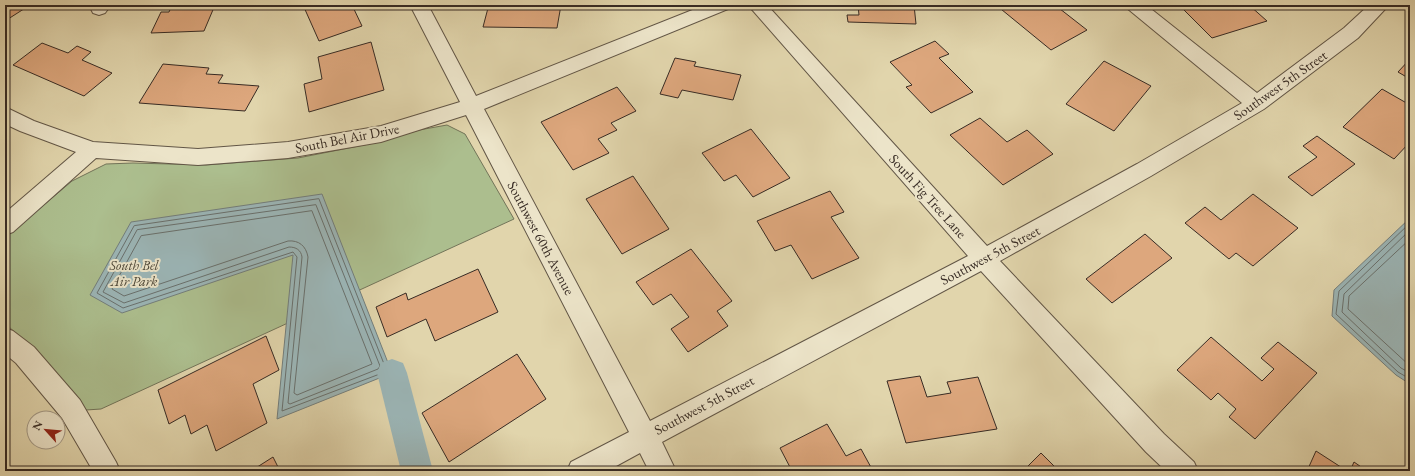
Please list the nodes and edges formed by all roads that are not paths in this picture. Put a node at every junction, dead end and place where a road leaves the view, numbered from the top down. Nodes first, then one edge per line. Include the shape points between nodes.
1 (419, 5) edge
2 (722, 5) edge
3 (757, 5) edge
4 (1134, 5) edge
5 (1380, 5) edge
6 (1257, 104) junction
7 (471, 106) junction
8 (5, 115) edge
9 (92, 150) junction
10 (5, 226) edge
11 (984, 259) junction
12 (5, 339) edge
13 (644, 436) junction
14 (107, 471) edge
15 (580, 471) edge
16 (663, 471) edge
17 (1185, 471) edge

1 - 7 street, Southwest 60th Avenue
2 - 7 street, South Bel Air Drive
3 - 11 street, South Fig Tree Lane
4 - 6 street
5 - 6 street, Southwest 5th Street via 1351,33
6 - 11 street, Southwest 5th Street
7 - 9 street, South Bel Air Drive via 381,134 288,150 198,158
7 - 13 street, Southwest 60th Avenue
8 - 9 street, South Bel Air Drive
9 - 10 street
11 - 13 street, Southwest 5th Street
11 - 17 street, South Fig Tree Lane via 1155,443
12 - 14 street via 24,355 71,409
13 - 15 street, Southwest 5th Street
13 - 16 street, Southwest 60th Avenue

